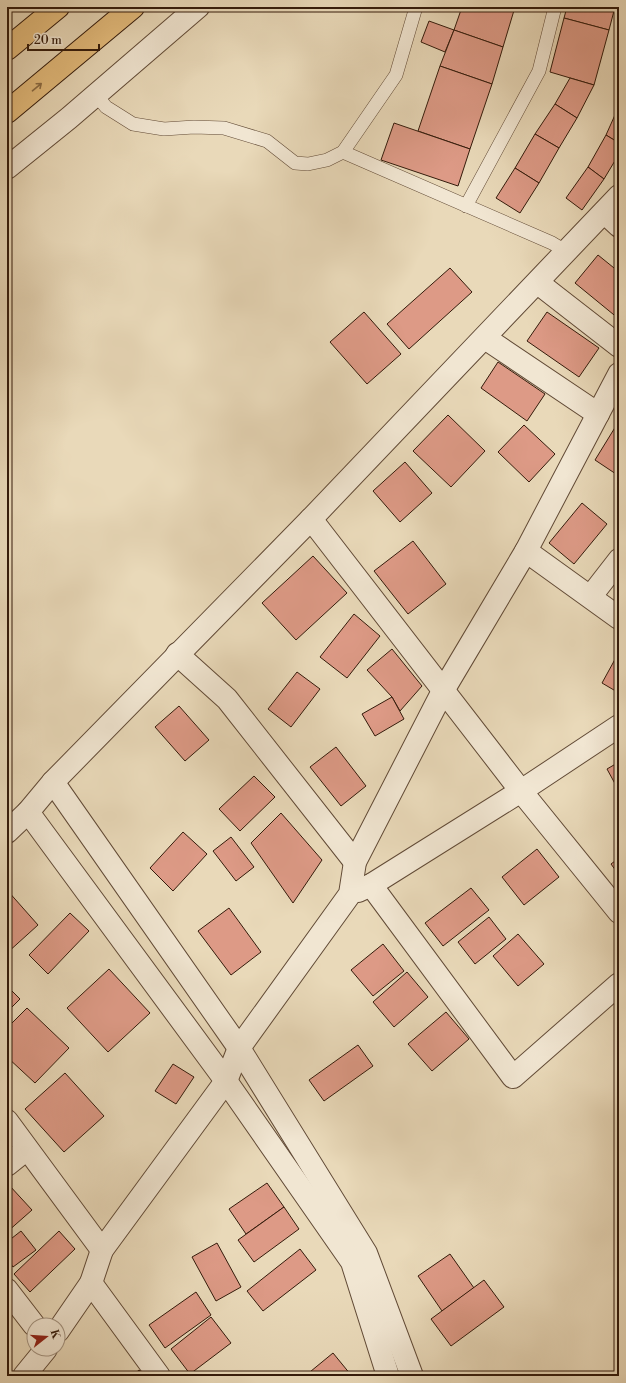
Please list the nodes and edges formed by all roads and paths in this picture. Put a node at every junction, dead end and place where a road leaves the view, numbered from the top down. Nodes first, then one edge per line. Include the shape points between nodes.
1 (58, 7) edge
2 (133, 7) edge
3 (198, 7) edge
4 (416, 7) edge
5 (555, 7) edge
6 (7, 49) edge
7 (96, 96) junction
8 (7, 112) edge
9 (343, 152) junction
10 (7, 168) edge
11 (466, 206) junction
12 (614, 212) edge
13 (567, 252) junction
14 (538, 283) junction
15 (485, 338) junction
16 (619, 346) edge
17 (619, 374) edge
18 (598, 414) junction
19 (311, 519) junction
20 (526, 551) junction
21 (619, 560) edge
22 (591, 596) junction
23 (619, 618) edge
24 (177, 654) junction
25 (444, 689) junction
26 (619, 726) edge
27 (53, 782) junction
28 (521, 791) junction
29 (28, 812) junction
30 (7, 832) edge
31 (355, 862) junction
32 (371, 885) junction
33 (350, 894) junction
34 (619, 912) edge
35 (619, 984) edge
36 (239, 1048) junction
37 (226, 1081) junction
38 (7, 1121) edge
39 (27, 1149) junction
40 (7, 1165) edge
41 (102, 1250) junction
42 (91, 1283) junction
43 (7, 1290) edge
44 (28, 1317) edge
45 (66, 1319) edge
46 (39, 1357) edge
47 (24, 1376) edge
48 (159, 1376) edge
49 (388, 1376) edge
50 (412, 1376) edge

1 - 6 highway
8 -> 2 highway
3 - 7 street
4 - 9 lane via 396,75
5 - 11 lane via 539,71
7 - 9 lane via 106,107 133,124 164,129 224,128 267,141 295,163 308,164 327,160
7 - 10 street
9 - 11 lane
11 - 13 lane
12 - 13 street
13 - 14 street
14 - 15 street
14 - 16 street
15 - 18 street
15 - 19 street
17 - 18 street
18 - 20 street
19 - 24 street
19 - 25 street
20 - 22 street
20 - 25 street
21 - 22 street
22 - 23 street
24 - 27 street
24 - 31 street via 227,699
25 - 28 street
25 - 31 street
26 - 28 street
27 - 29 street
27 - 36 street
28 - 32 street
28 - 34 street
29 - 30 street
29 - 37 street
31 - 33 street
32 - 33 street
32 - 35 street via 513,1077
33 - 36 street
36 - 37 street
36 - 50 street via 366,1253
37 - 41 street
37 - 49 street via 352,1262
38 - 39 street
39 - 40 street
39 - 41 street
41 - 42 street
42 - 45 street
42 - 48 street
43 - 44 street
46 - 47 street

